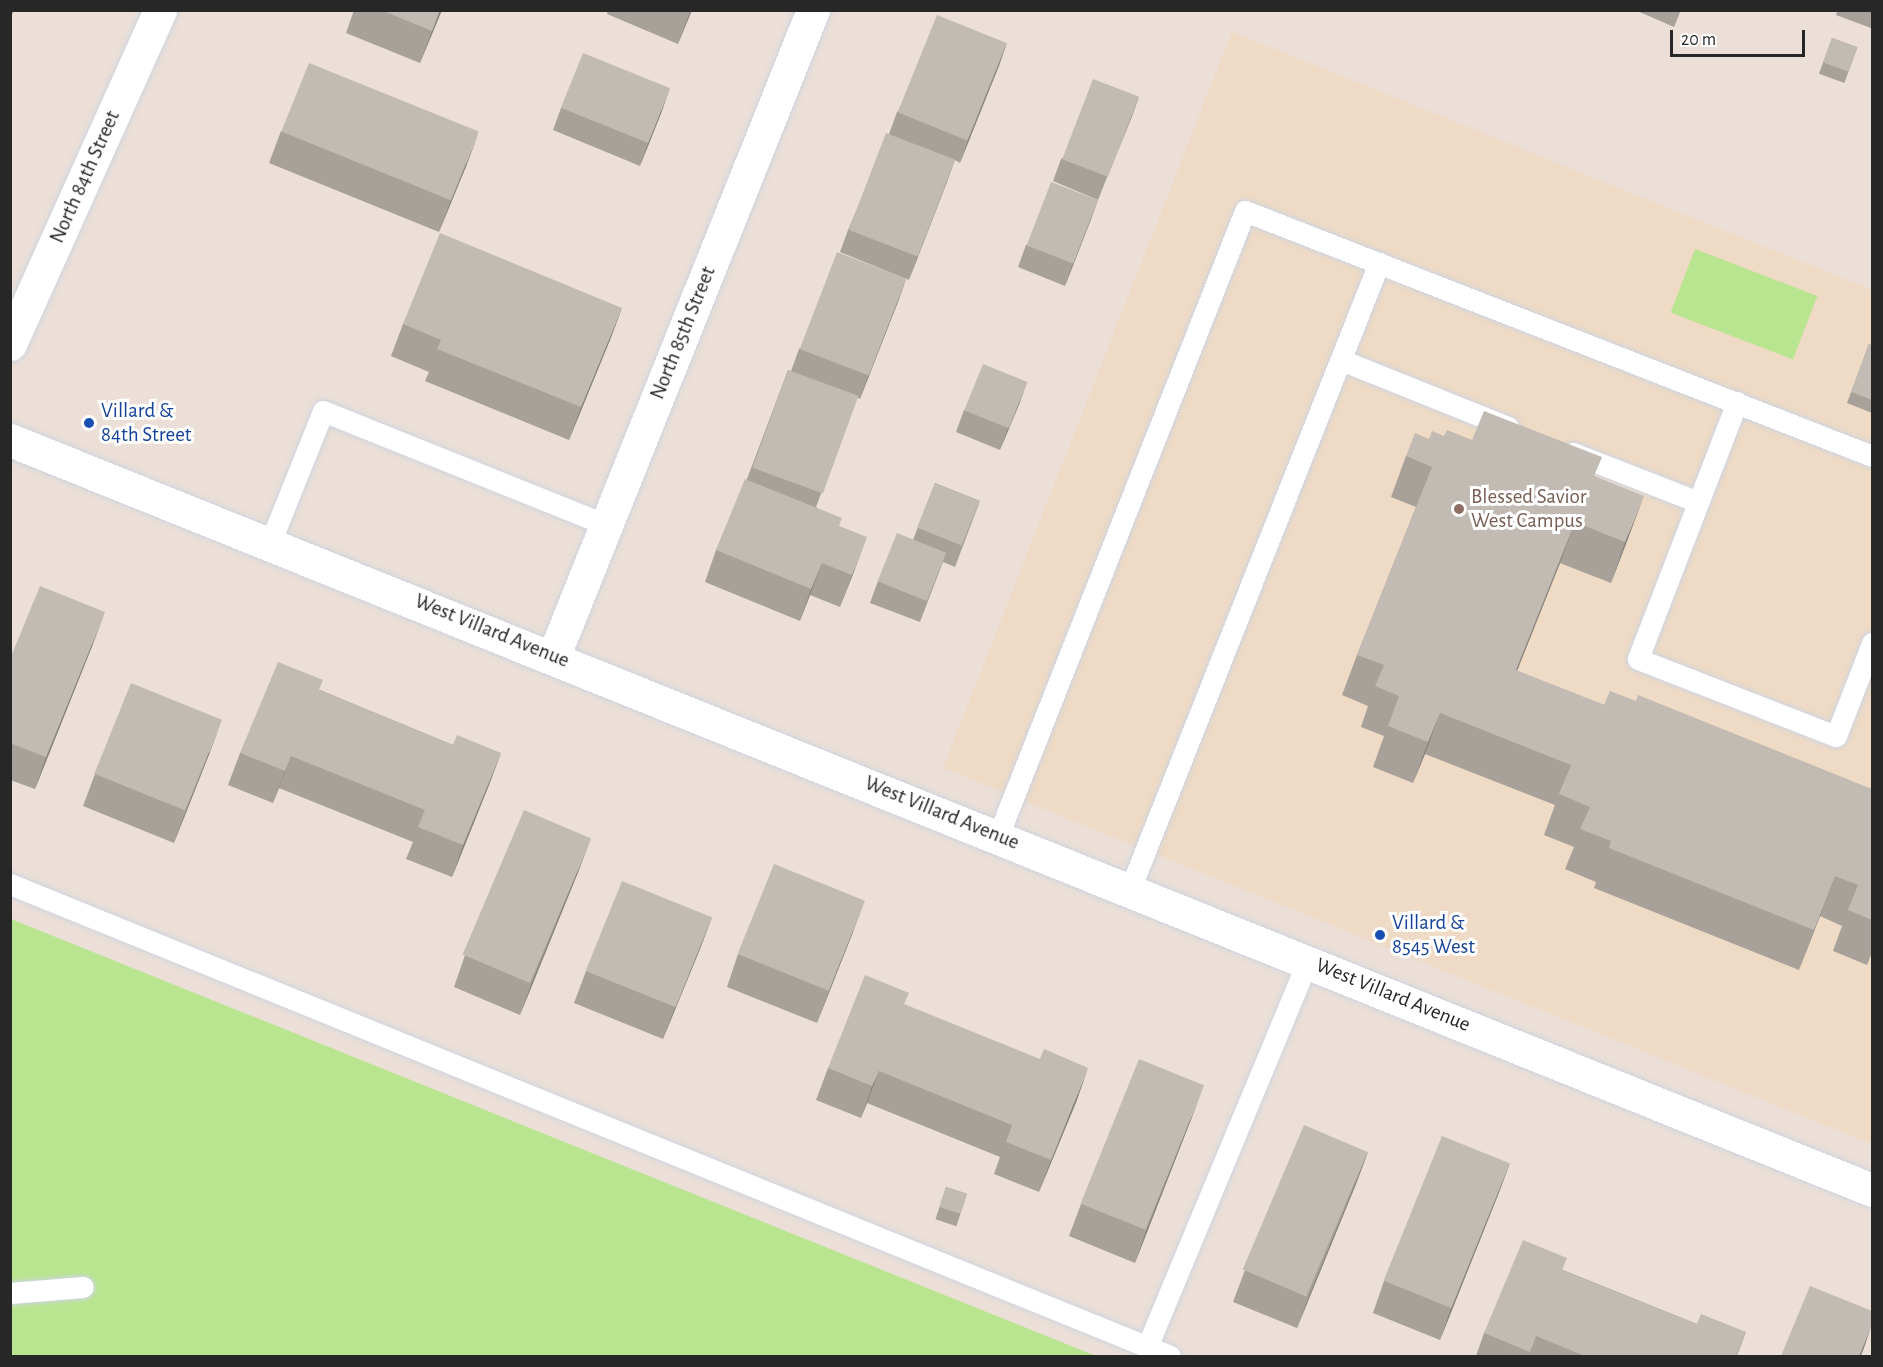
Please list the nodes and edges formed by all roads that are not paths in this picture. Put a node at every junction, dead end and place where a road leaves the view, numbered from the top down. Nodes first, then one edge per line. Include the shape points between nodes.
1 (160, 10) edge
2 (813, 10) edge
3 (1379, 263) junction
4 (10, 345) edge
5 (1341, 360) junction
6 (1737, 402) junction
7 (1530, 436) edge
8 (10, 440) edge
9 (1553, 445) edge
10 (1872, 456) edge
11 (1698, 502) junction
12 (606, 525) junction
13 (270, 543) junction
14 (1872, 643) edge
15 (554, 656) junction
16 (998, 836) junction
17 (10, 884) edge
18 (1130, 889) junction
19 (1308, 961) junction
20 (1872, 1190) edge
21 (83, 1287) dead end
22 (10, 1293) edge
23 (1147, 1347) junction
24 (1170, 1356) edge

1 - 4 street, North 84th Street
2 - 12 street, North 85th Street
3 - 5 lane
3 - 6 lane
3 - 16 lane via 1245,211
5 - 7 lane
5 - 18 lane
6 - 10 lane
6 - 11 lane
8 - 13 street, West Villard Avenue
9 - 11 lane
11 - 14 lane via 1638,659 1836,736
12 - 13 lane via 323,411
12 - 15 street, North 85th Street
13 - 15 street, West Villard Avenue
15 - 16 street, West Villard Avenue
16 - 18 street, West Villard Avenue
17 - 23 lane
18 - 19 street, West Villard Avenue
19 - 20 street, West Villard Avenue
19 - 23 lane
21 - 22 lane
23 - 24 lane

